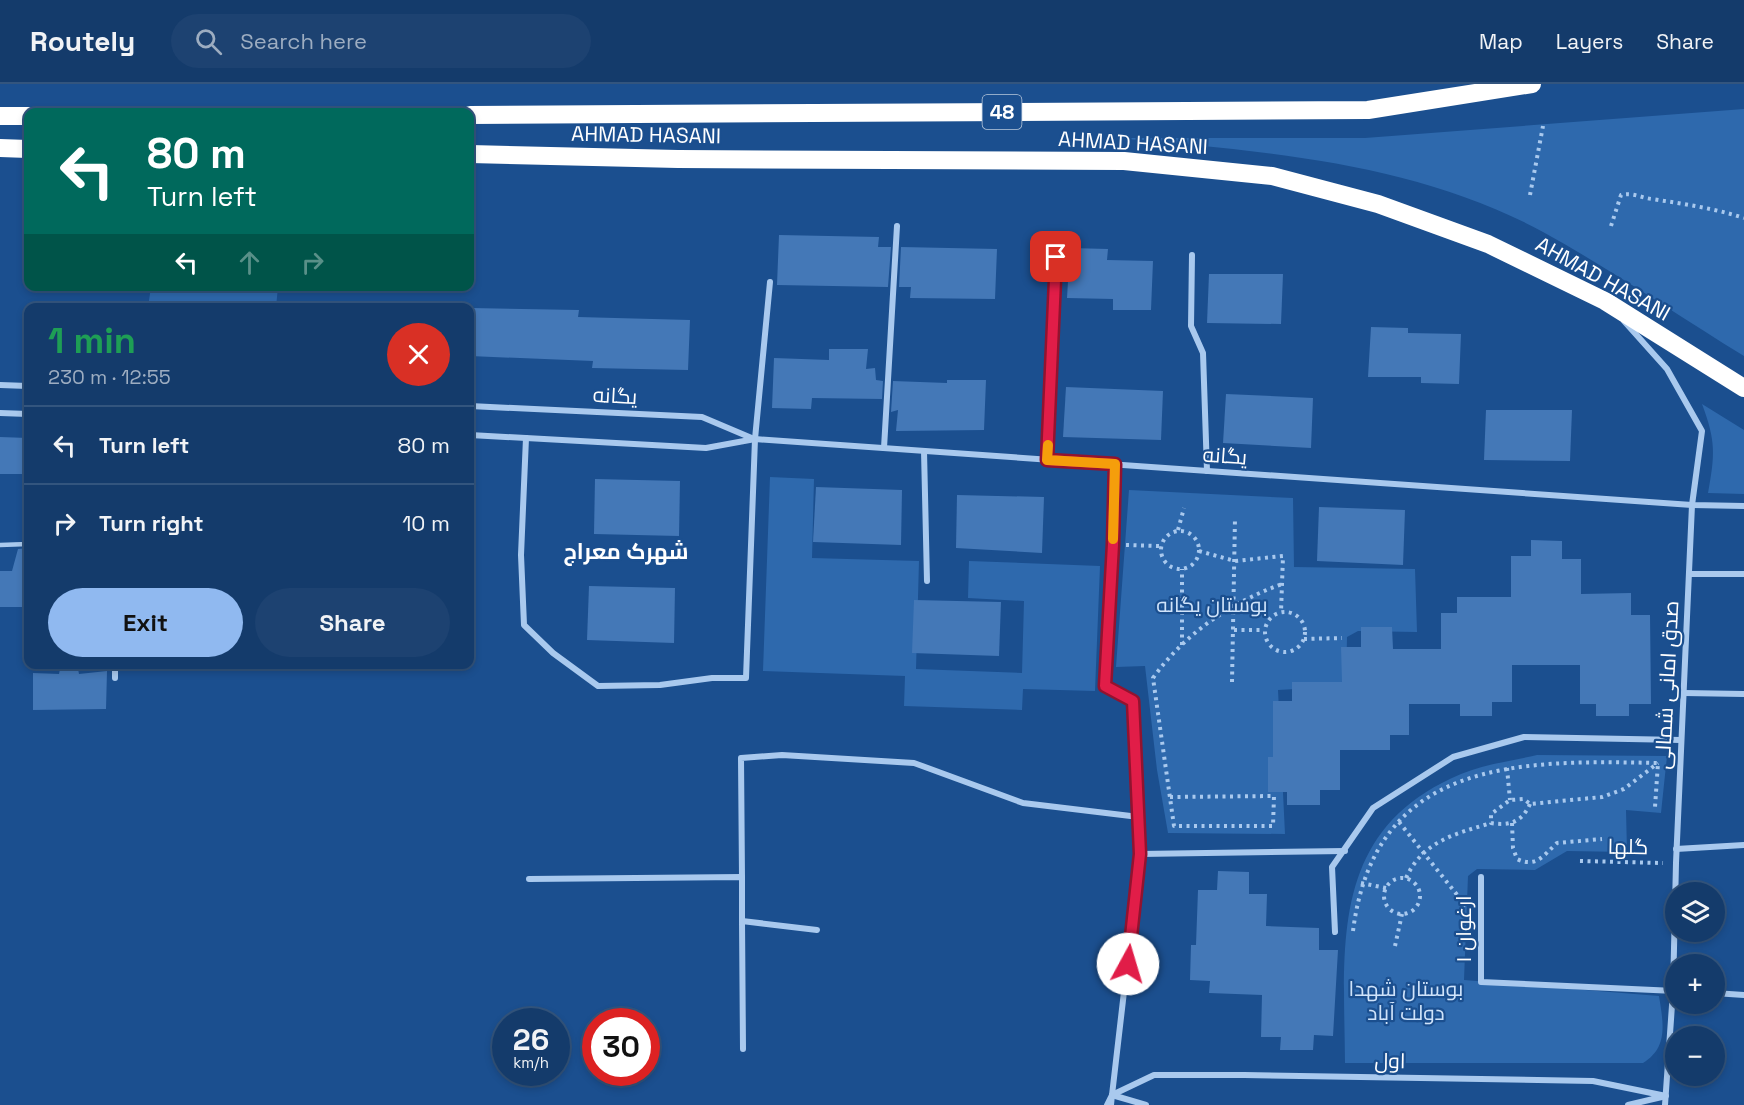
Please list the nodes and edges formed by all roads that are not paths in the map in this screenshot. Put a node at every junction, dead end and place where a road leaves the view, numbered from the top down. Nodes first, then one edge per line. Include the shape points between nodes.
1 (1532, 84) edge
2 (474, 115) edge
3 (0, 116) edge
4 (24, 116) edge
5 (0, 148) edge
6 (24, 149) edge
7 (474, 154) edge
8 (897, 226) dead end
9 (1192, 255) dead end
10 (1056, 257) dead end
11 (770, 282) dead end
12 (1605, 301) junction
13 (0, 385) edge
14 (24, 386) edge
15 (1744, 388) edge
16 (474, 406) edge
17 (0, 413) edge
18 (24, 414) edge
19 (474, 435) edge
20 (526, 438) junction
21 (755, 439) junction
22 (884, 448) junction
23 (924, 451) junction
24 (1047, 460) junction
25 (1115, 464) junction
26 (1208, 471) junction
27 (1692, 505) junction
28 (1744, 506) edge
29 (24, 544) edge
30 (0, 545) edge
31 (1689, 574) junction
32 (1744, 574) edge
33 (927, 581) dead end
34 (115, 669) edge
35 (115, 678) dead end
36 (1684, 693) junction
37 (1744, 694) edge
38 (1681, 740) junction
39 (1139, 817) junction
40 (1744, 845) edge
41 (1676, 849) junction
42 (1345, 850) junction
43 (1140, 854) junction
44 (742, 877) junction
45 (1481, 877) dead end
46 (529, 879) dead end
47 (742, 921) junction
48 (817, 930) dead end
49 (1335, 932) dead end
50 (1675, 954) edge
51 (1665, 991) edge
52 (1725, 994) edge
53 (1744, 995) edge
54 (1672, 1014) edge
55 (743, 1049) dead end
56 (1112, 1095) junction
57 (1666, 1096) junction
58 (1109, 1105) edge
59 (1146, 1105) edge
60 (1628, 1105) edge
61 (1665, 1105) edge

1 - 2 highway, 48 via 1368,110
3 - 4 highway
5 - 6 highway
7 - 12 highway, AHMAD HASANI via 1124,161 1272,176 1377,204 1488,244
8 - 22 street
9 - 26 street via 1191,326 1203,353
10 - 24 street
11 - 21 street
12 - 15 highway, AHMAD HASANI
12 - 27 street, صدق امانی شمالی via 1667,369 1702,431
13 - 14 street
16 - 21 street, یگانه via 702,417
17 - 18 street
19 - 20 street, یگانه
20 - 21 street, یگانه via 706,448
20 - 21 street via 520,555 524,625 553,653 598,686 746,678
21 - 22 street, یگانه
22 - 23 street, یگانه
23 - 24 street, یگانه
23 - 33 street
24 - 25 street, یگانه
25 - 26 street, یگانه
25 - 39 street via 1105,686 1133,701
26 - 27 street, یگانه
27 - 28 street, یگانه
27 - 31 street, صدق امانی شمالی
29 - 30 lane
31 - 32 street
31 - 36 street, صدق امانی شمالی
34 - 35 street
36 - 37 street
36 - 38 street, صدق امانی شمالی
38 - 41 street, صدق امانی شمالی
38 - 42 street via 1524,737 1453,757 1372,808
39 - 43 street
39 - 44 street via 1023,803 914,763 782,755 741,758
40 - 41 street
41 - 50 street, صدق امانی شمالی
42 - 43 street
42 - 49 street via 1332,867
43 - 56 street
44 - 46 street
44 - 47 street
45 - 51 street, ارغوان ۱ via 1481,982
47 - 48 street
47 - 55 street
52 - 53 street
54 - 57 street, صدق امانی شمالی
56 - 57 street, اول via 1154,1075 1244,1075 1593,1081
56 - 58 street
56 - 59 street
57 - 60 street
57 - 61 street, صدق امانی شمالی

